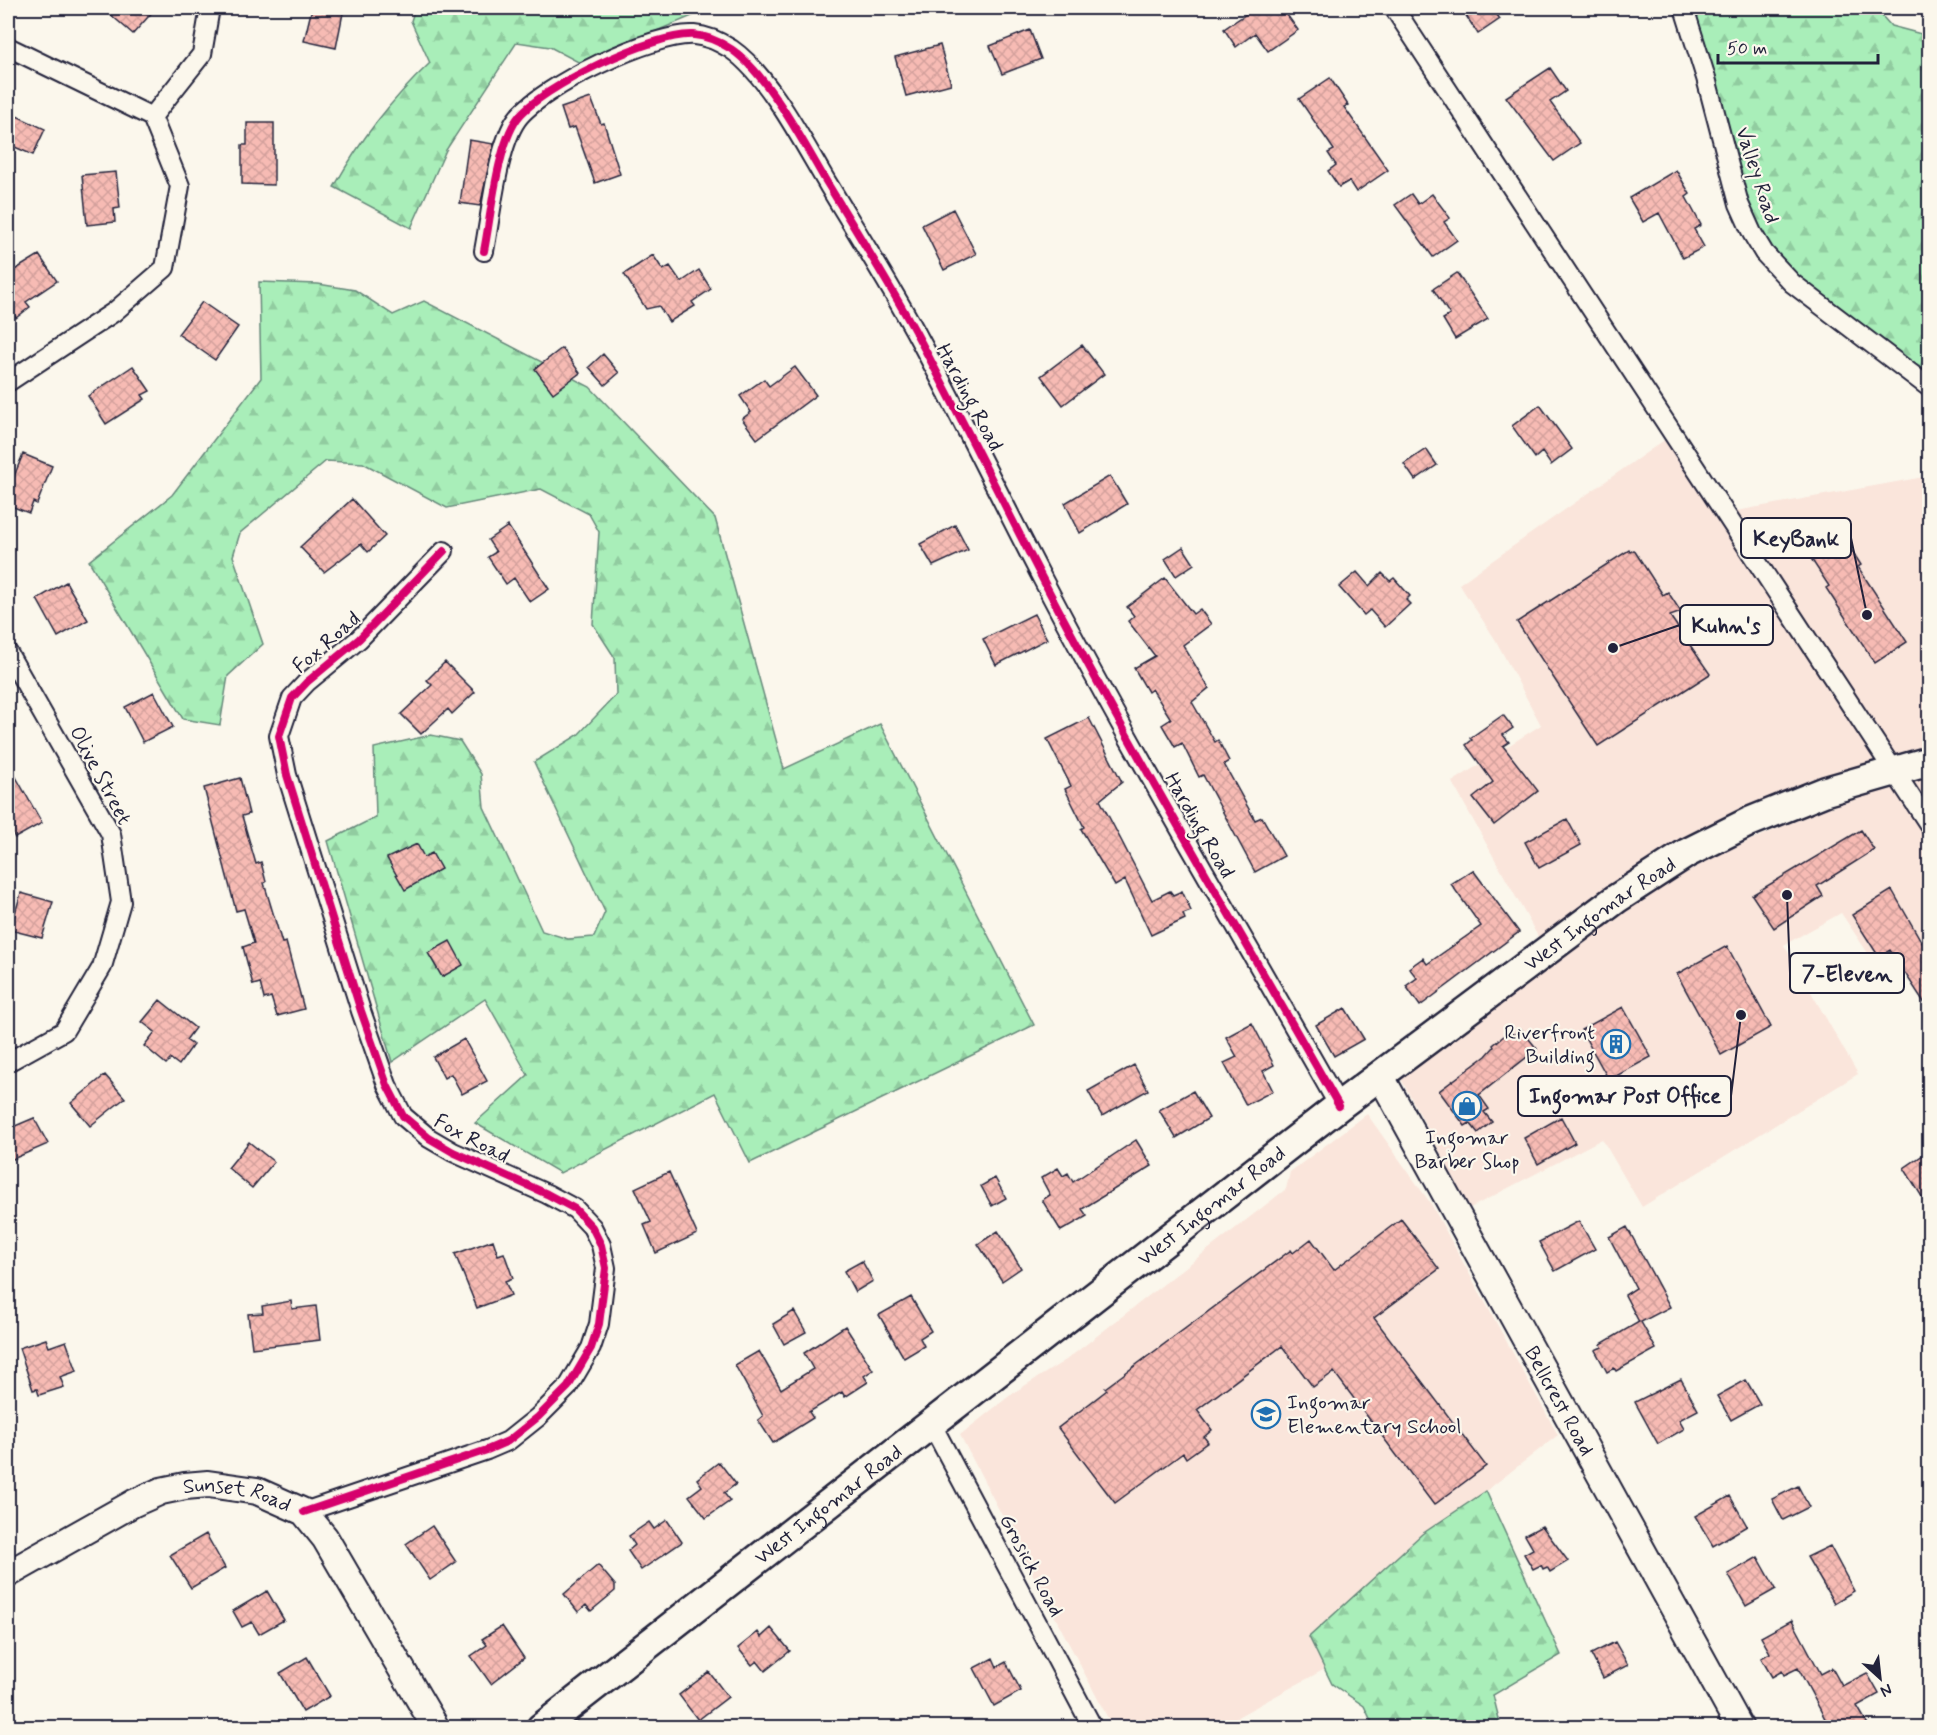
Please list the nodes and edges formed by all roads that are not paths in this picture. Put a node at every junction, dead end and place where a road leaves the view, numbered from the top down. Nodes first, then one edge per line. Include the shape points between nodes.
1 (210, 8) edge
2 (1394, 8) edge
3 (1684, 8) edge
4 (8, 47) edge
5 (152, 117) junction
6 (484, 251) dead end
7 (8, 382) edge
8 (1929, 388) edge
9 (444, 551) dead end
10 (8, 653) edge
11 (1929, 761) edge
12 (1893, 771) junction
13 (1929, 826) edge
14 (8, 1062) edge
15 (1380, 1075) junction
16 (1339, 1106) junction
17 (931, 1423) junction
18 (304, 1512) junction
19 (8, 1574) edge
20 (436, 1728) edge
21 (541, 1728) edge
22 (1093, 1728) edge
23 (1740, 1728) edge

1 - 5 street via 202,54
2 - 12 street
3 - 8 street, Valley Road via 1739,204 1764,253 1799,289
4 - 5 street
5 - 7 street via 180,186 165,268 114,312
6 - 16 street, Harding Road via 506,140 529,104 628,51 659,40 691,34 712,38 735,51 791,123 899,303 1046,586
9 - 18 street, Fox Road via 359,639 292,698 279,736 287,775 361,1011 387,1084 404,1116 453,1152 575,1209 592,1227 601,1245 606,1268 604,1297 599,1324 582,1367 554,1403 508,1441 446,1466
10 - 14 street, Olive Street via 111,834 121,902 102,967 64,1031
11 - 12 main road, West Ingomar Road
12 - 13 street
12 - 15 main road, West Ingomar Road via 1808,798 1687,853 1616,899
15 - 16 main road, West Ingomar Road
15 - 23 street, Bellcrest Road
16 - 17 main road, West Ingomar Road
17 - 21 main road, West Ingomar Road
17 - 22 street, Grosick Road
18 - 19 street, Sunset Road via 257,1491 208,1484 161,1491
18 - 20 street, Sunset Road via 325,1538

